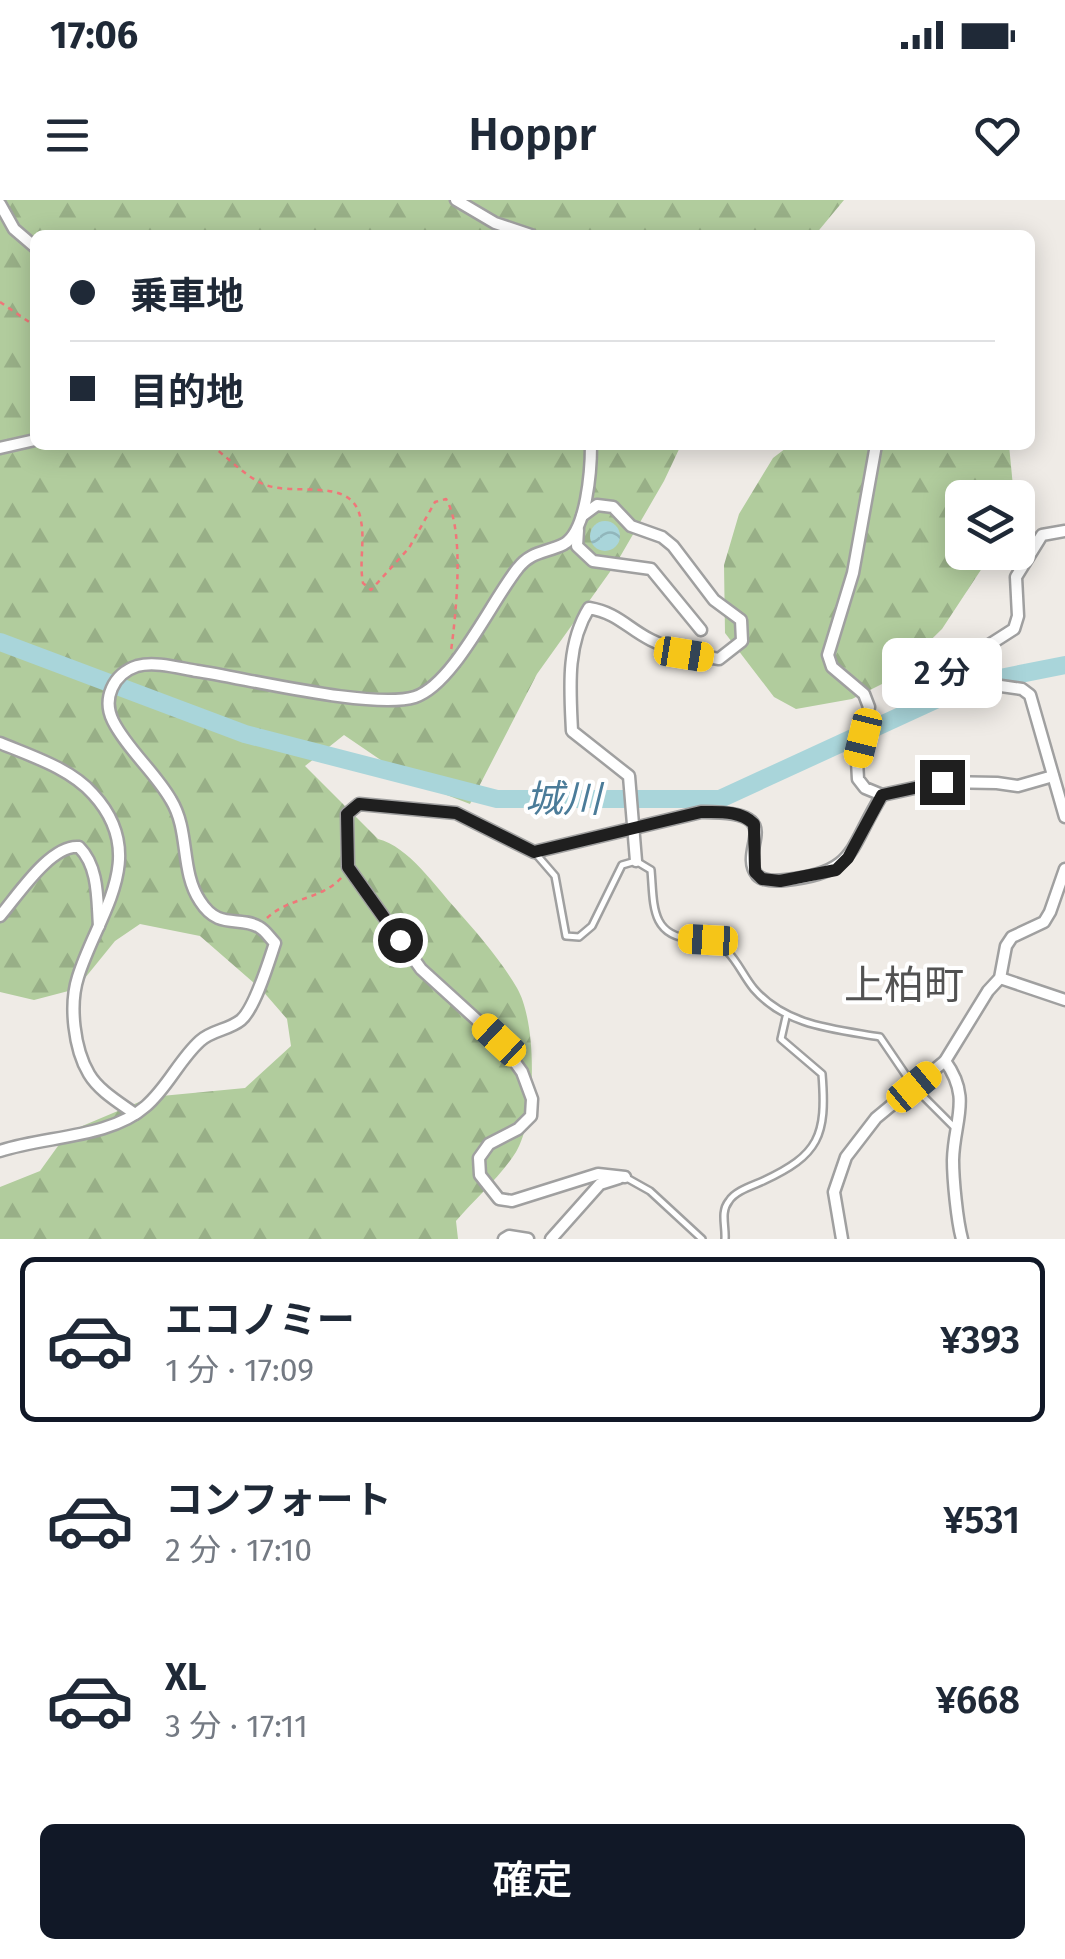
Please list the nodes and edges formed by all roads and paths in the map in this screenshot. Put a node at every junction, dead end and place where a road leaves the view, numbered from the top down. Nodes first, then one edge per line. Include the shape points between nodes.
1 (456, 200) edge
2 (0, 204) edge
3 (516, 230) edge
4 (30, 243) edge
5 (0, 302) edge
6 (30, 323) edge
7 (30, 441) edge
8 (0, 448) edge
9 (218, 450) edge
10 (590, 450) edge
11 (875, 450) edge
12 (582, 516) junction
13 (578, 529) junction
14 (1065, 531) edge
15 (701, 630) dead end
16 (448, 668) junction
17 (0, 743) edge
18 (1053, 776) junction
19 (882, 795) junction
20 (1065, 818) edge
21 (635, 830) junction
22 (534, 852) junction
23 (636, 861) junction
24 (348, 867) junction
25 (1065, 869) edge
26 (0, 916) edge
27 (258, 926) junction
28 (99, 927) junction
29 (1000, 978) junction
30 (1065, 1000) edge
31 (786, 1017) junction
32 (945, 1061) junction
33 (914, 1087) junction
34 (135, 1114) junction
35 (957, 1130) junction
36 (0, 1151) edge
37 (625, 1177) junction
38 (504, 1239) edge
39 (528, 1239) edge
40 (551, 1239) edge
41 (702, 1239) edge
42 (725, 1239) edge
43 (842, 1239) edge
44 (962, 1239) edge

1 - 3 street
2 - 4 street
5 - 6 path
7 - 8 street
9 - 16 path via 262,484 300,492 332,489 354,504 362,521 359,564 371,590 409,548 434,502 446,499 456,553
10 - 12 street
11 - 19 street via 853,573 828,655 832,667 864,694 868,715 858,779
12 - 13 street
12 - 21 street via 597,505 613,506 630,526 662,536 714,600 741,620 742,641 720,659 684,654 610,612 589,608 577,628 572,731 629,776
13 - 15 street via 577,546 594,561 651,569
13 - 16 street via 565,544 533,553 518,567
14 - 18 street via 1042,535 1036,543 1016,577 1014,629 989,646 983,664 994,685 1030,694
16 - 27 street via 415,696 385,699 166,666 136,666 111,686 112,720 182,823 200,902 222,921
17 - 28 street via 76,780 109,818 120,868
18 - 19 street via 1018,786 942,782
18 - 20 street
19 - 21 street via 848,858 836,870 812,877 762,879 755,872 754,824 728,812 701,812
21 - 22 street
21 - 23 street
22 - 23 lane via 555,876 566,936 579,937 592,926 622,865
22 - 24 street via 456,813 359,804 347,814
23 - 31 lane via 651,870 661,928 672,938 708,940 726,951
24 - 27 path via 339,882 274,910
24 - 37 street via 421,969 499,1040 522,1072 531,1116 479,1158 480,1175 499,1199 512,1202 598,1174
25 - 29 street via 1044,922 1012,936 1006,946
26 - 28 street via 54,854 79,846 89,857
27 - 34 street via 275,943 241,1020 208,1033
28 - 34 street via 76,981 78,1045 90,1075
29 - 30 street
29 - 32 street
31 - 33 lane via 880,1038
31 - 42 lane via 781,1039 822,1074 819,1132 804,1160 730,1198 723,1213
32 - 33 street
32 - 35 street via 962,1097
33 - 35 lane
33 - 43 street via 876,1118 846,1157 834,1192
34 - 36 street via 77,1136
35 - 44 street via 953,1162
37 - 40 street via 600,1184
37 - 41 lane
38 - 39 street

